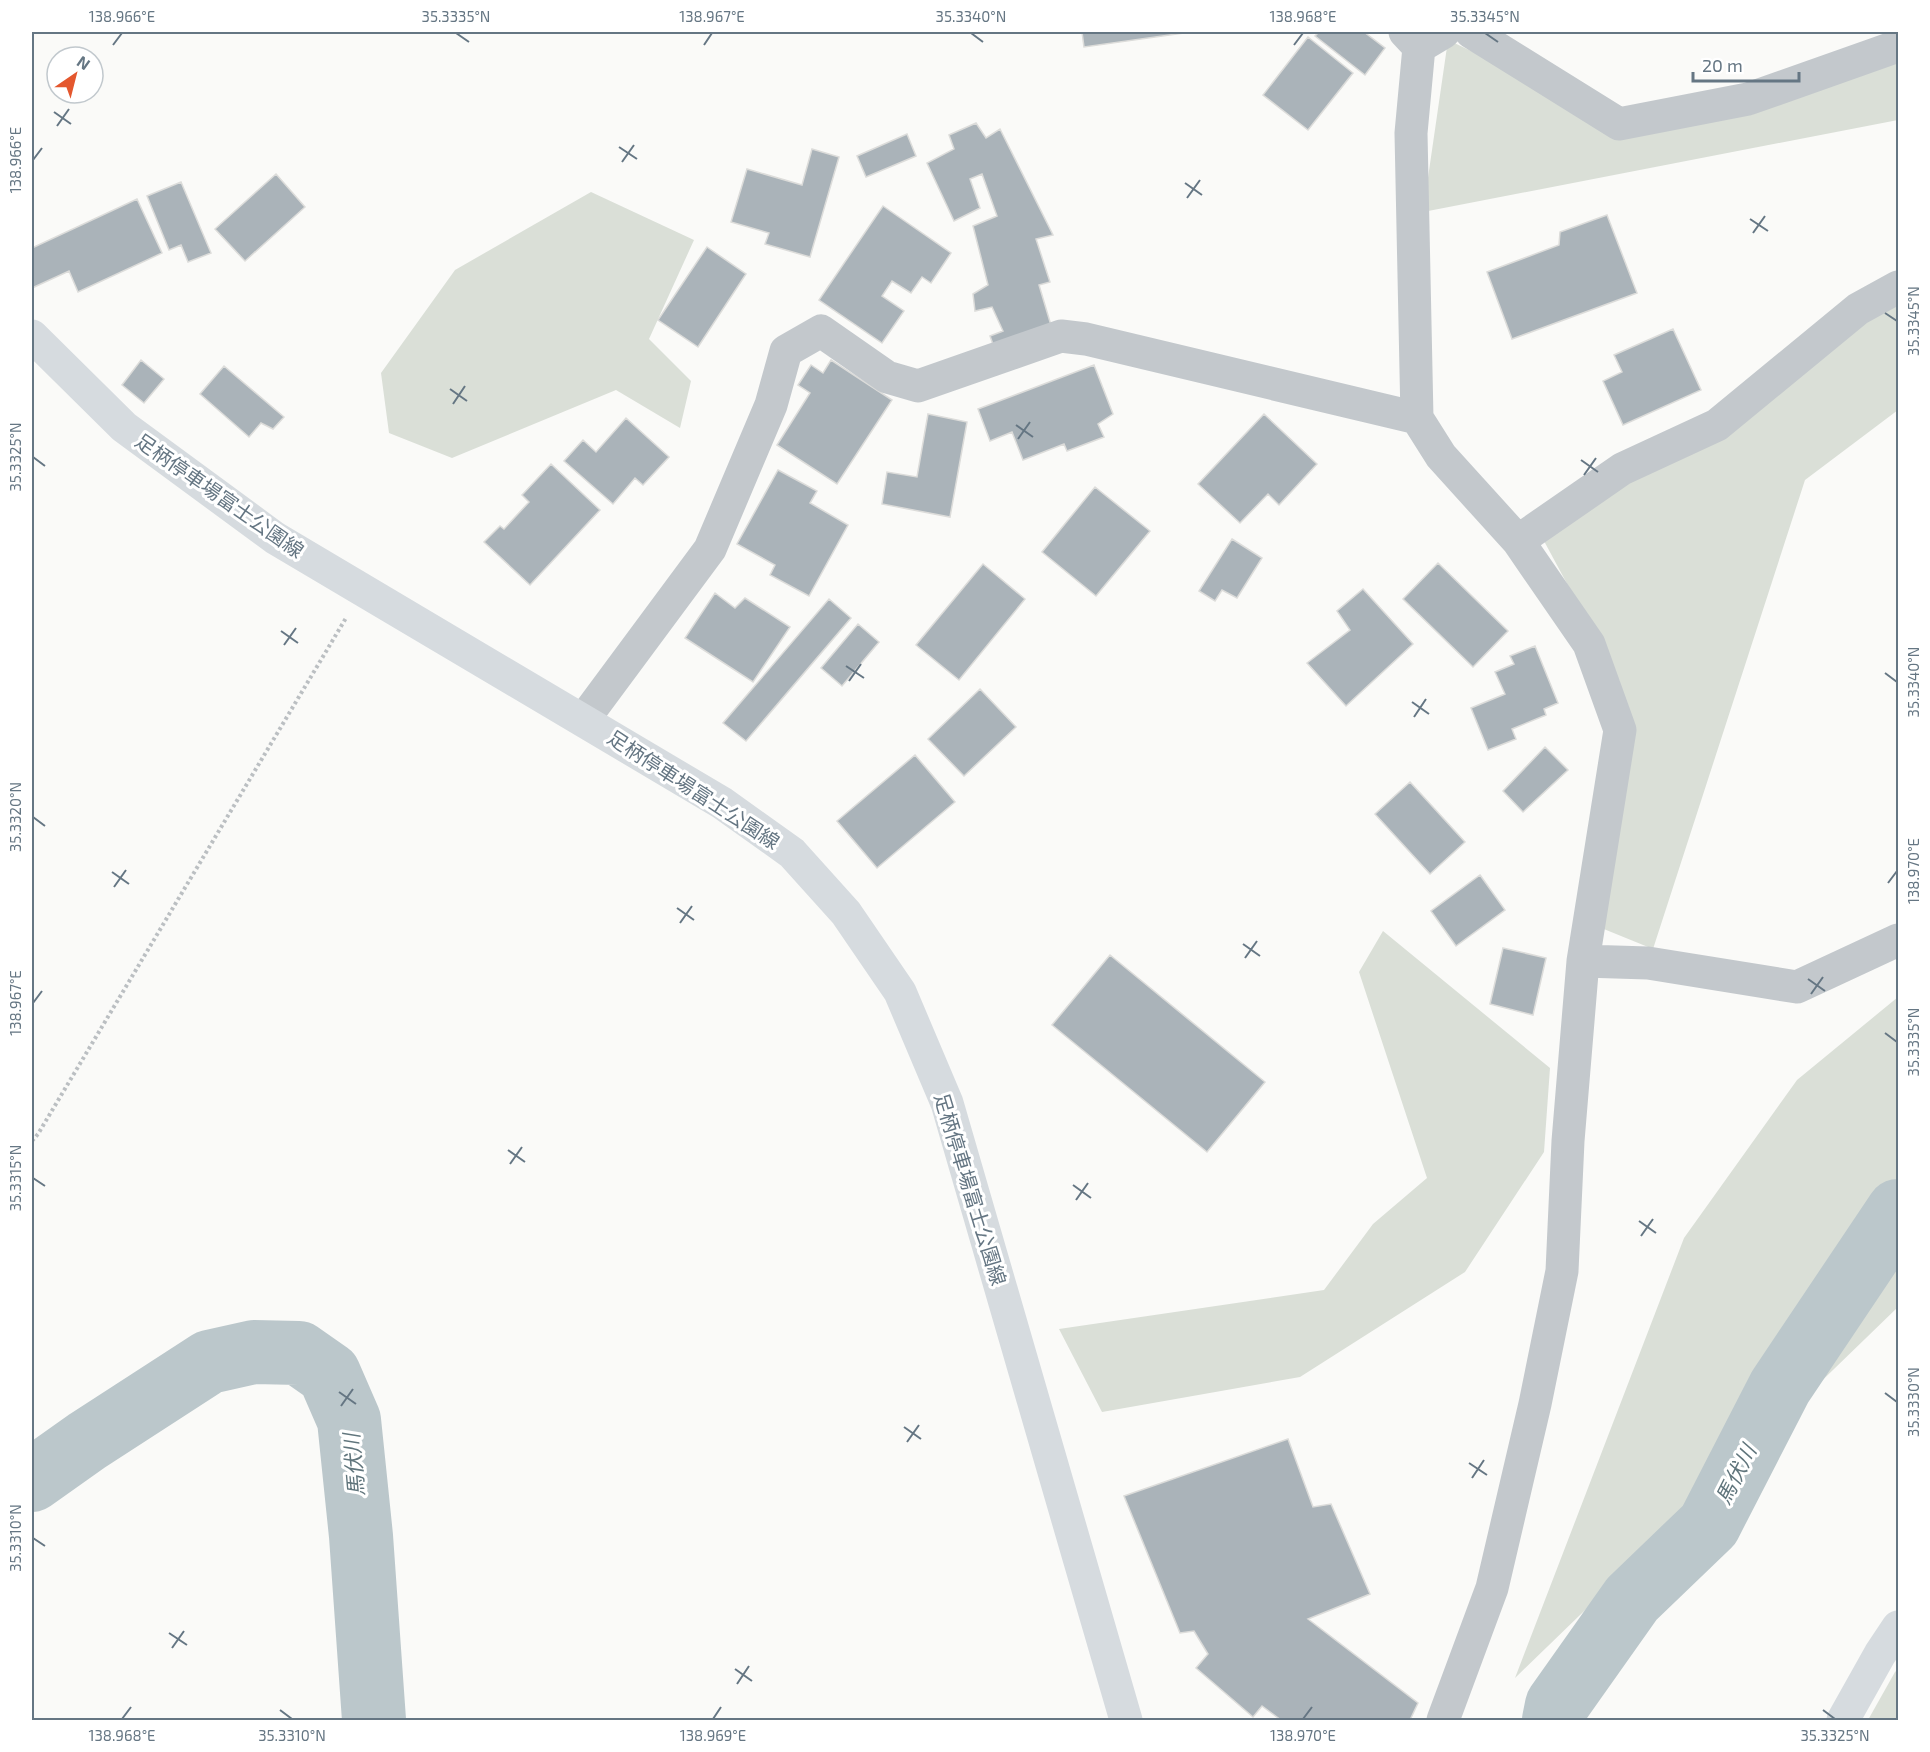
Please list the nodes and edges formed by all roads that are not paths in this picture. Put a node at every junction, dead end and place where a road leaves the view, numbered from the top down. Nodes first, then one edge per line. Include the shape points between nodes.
1 (1471, 32) edge
2 (1423, 37) edge
3 (1899, 46) edge
4 (1899, 287) edge
5 (32, 336) edge
6 (1417, 418) junction
7 (1518, 541) junction
8 (584, 719) junction
9 (1899, 940) edge
10 (1583, 961) junction
11 (1899, 1627) edge
12 (1126, 1720) edge
13 (1443, 1720) edge
14 (1843, 1720) edge

1 - 3 street via 1619,124 1748,99
2 - 6 street via 1411,133
4 - 7 street via 1858,309 1718,425 1622,469
5 - 8 main road, 足柄停車場富士公園線 via 124,427 275,538
6 - 7 street via 1441,456
6 - 8 street via 1061,336 918,386 887,377 821,331 786,351 771,405 710,549
7 - 10 street via 1589,644 1620,730
8 - 12 main road, 足柄停車場富士公園線 via 722,803 792,853 846,913 900,992 947,1104
9 - 10 street via 1797,987 1648,963
10 - 13 street via 1568,1141 1563,1271 1492,1588
11 - 14 main road

